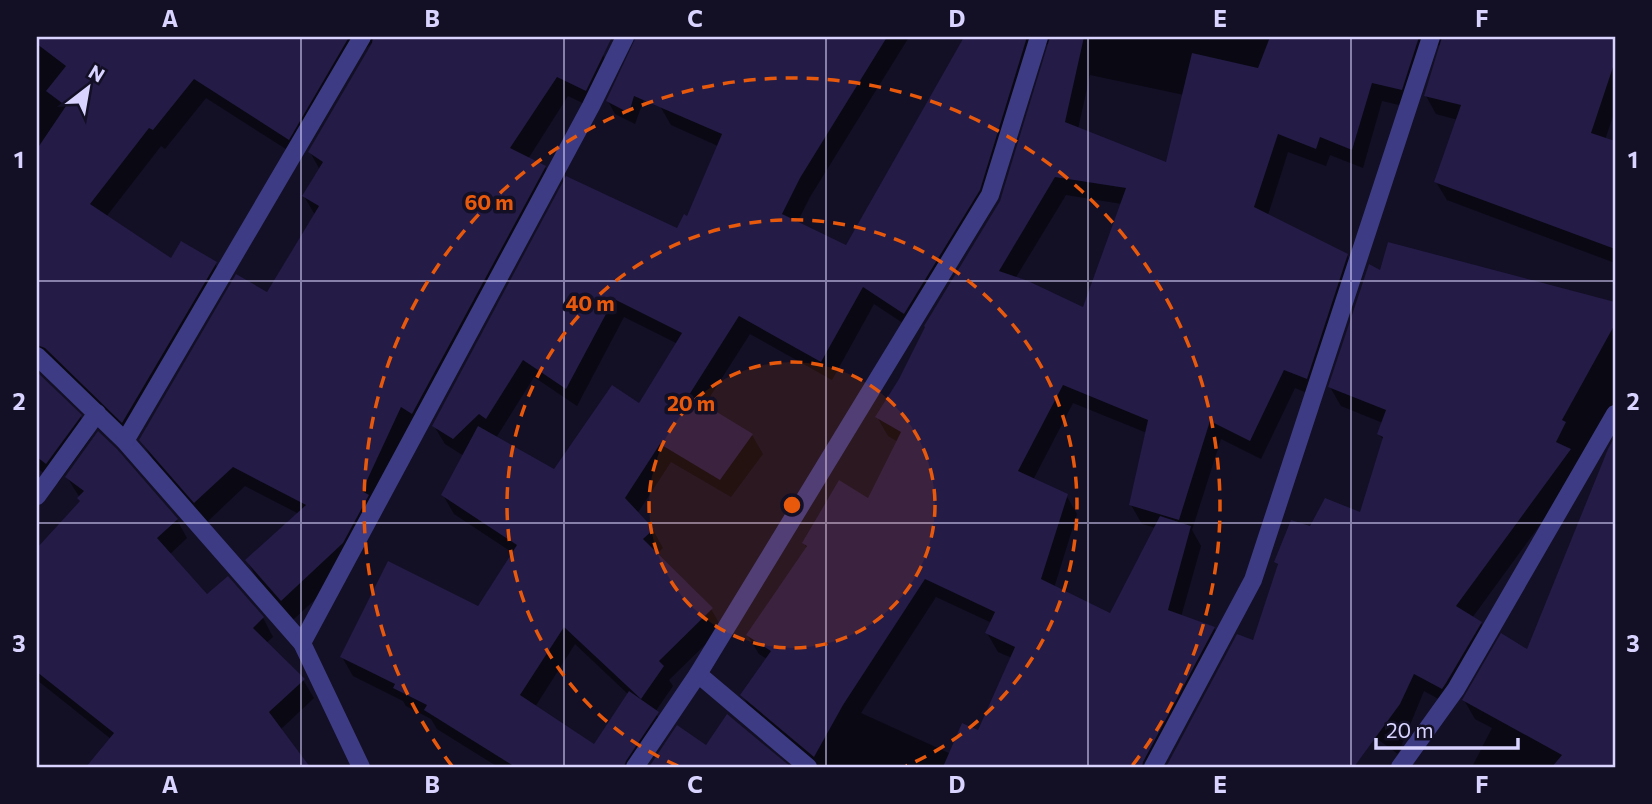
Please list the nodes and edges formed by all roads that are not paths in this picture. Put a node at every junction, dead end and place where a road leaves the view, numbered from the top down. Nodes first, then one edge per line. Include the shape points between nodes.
1 (362, 37) edge
2 (625, 37) edge
3 (1039, 37) edge
4 (1431, 37) edge
5 (37, 356) edge
6 (97, 413) junction
7 (1615, 414) edge
8 (125, 441) junction
9 (37, 496) edge
10 (302, 643) junction
11 (698, 674) junction
12 (360, 767) edge
13 (635, 767) edge
14 (808, 767) edge
15 (1153, 767) edge
16 (1400, 767) edge

1 - 8 street
2 - 10 street
3 - 11 street via 990,195
4 - 15 street via 1252,580
5 - 6 street
6 - 8 street
6 - 9 street
7 - 16 street via 1456,689
8 - 10 street
10 - 12 street
11 - 13 street
11 - 14 street

